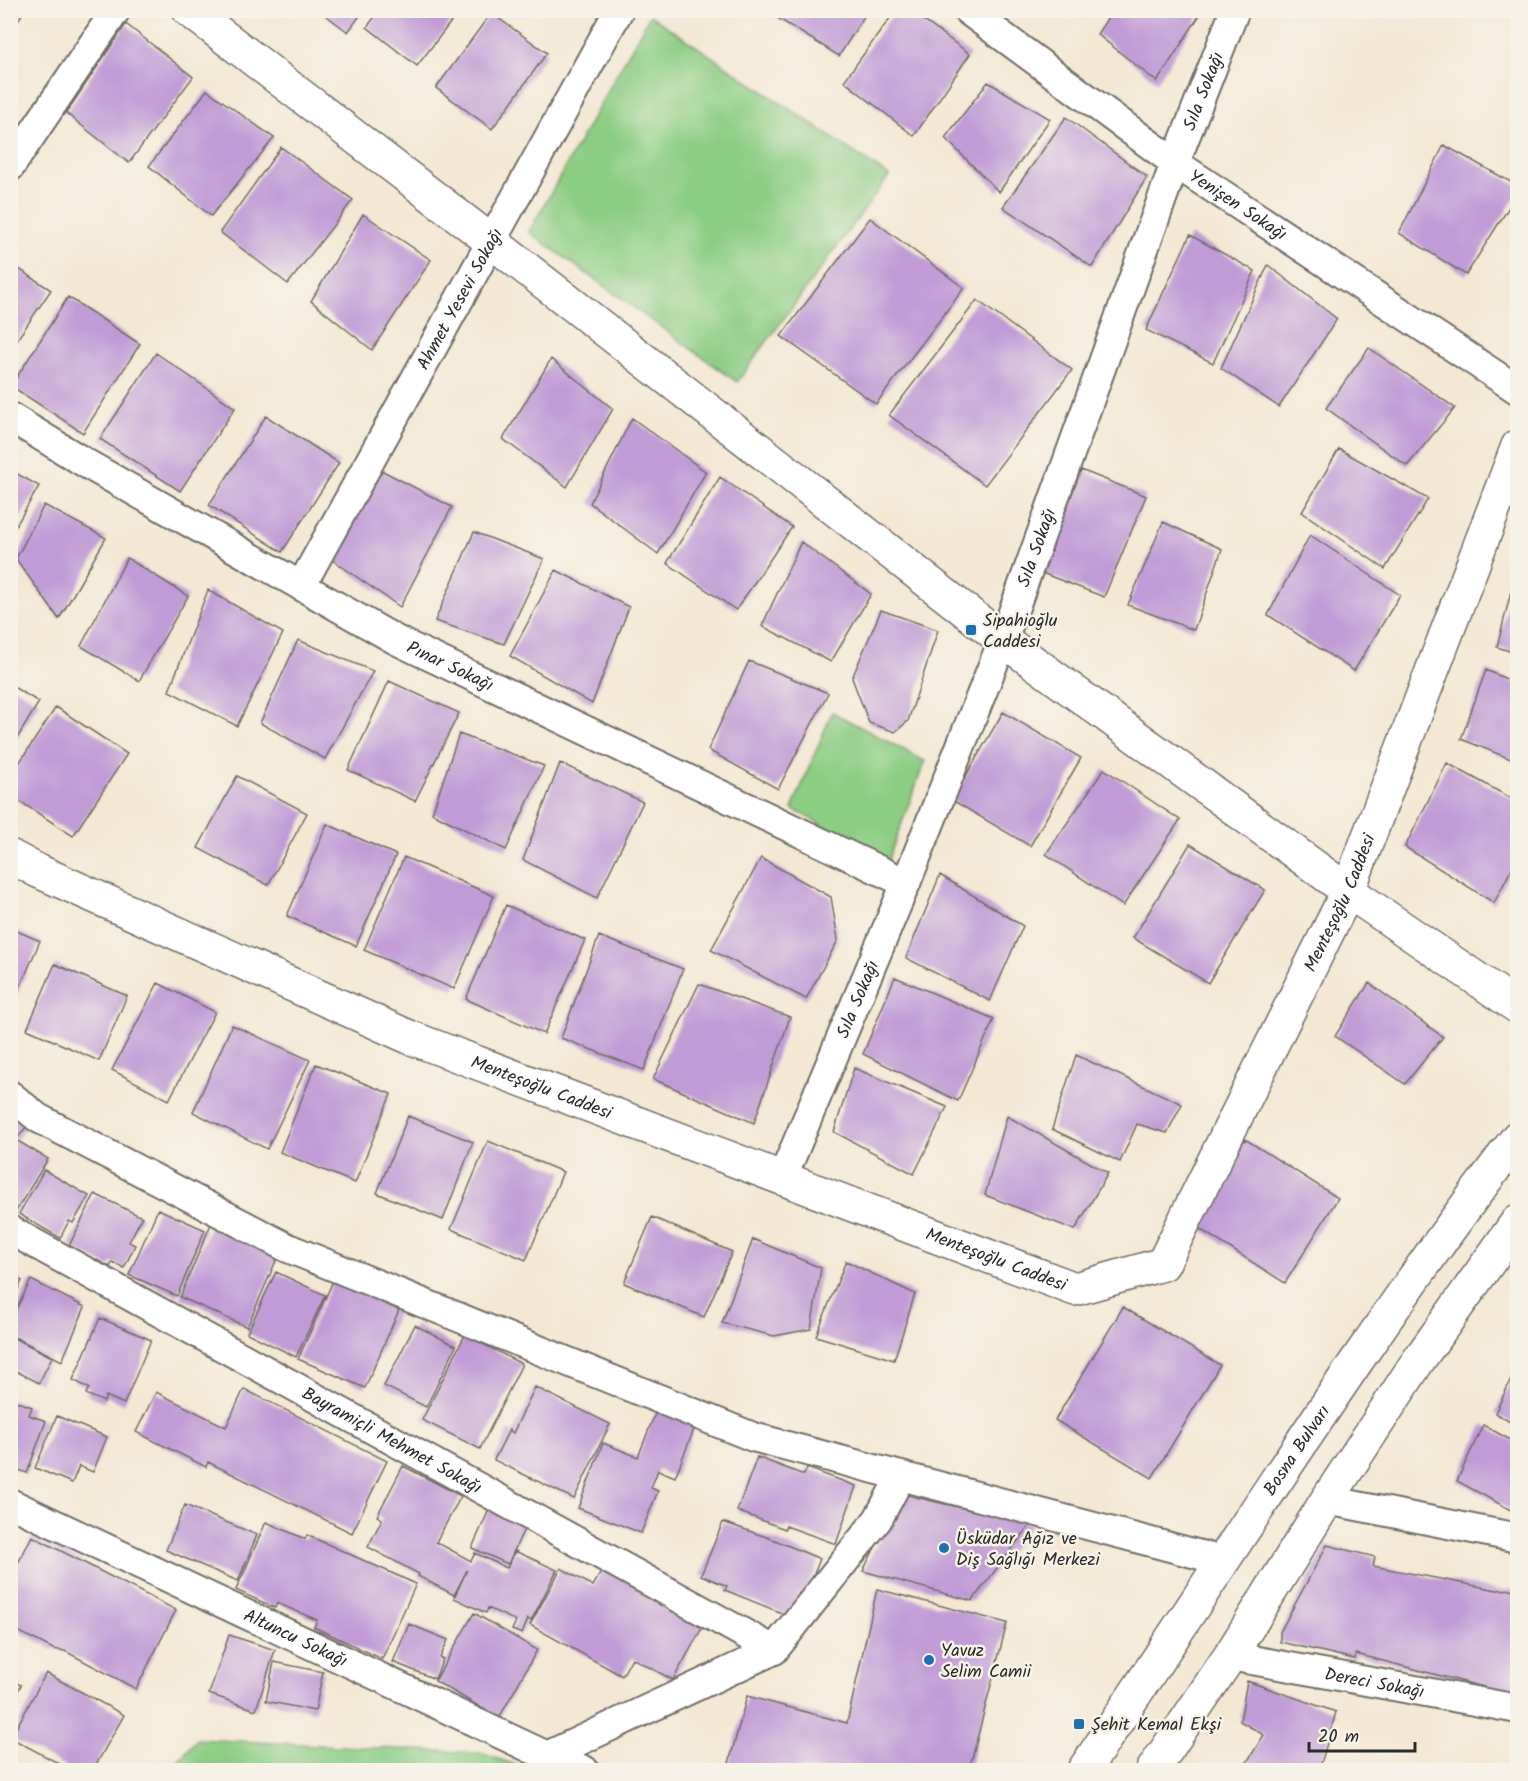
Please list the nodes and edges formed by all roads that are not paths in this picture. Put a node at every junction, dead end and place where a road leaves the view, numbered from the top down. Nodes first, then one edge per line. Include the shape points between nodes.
1 (116, 10) edge
2 (189, 10) edge
3 (620, 10) edge
4 (967, 10) edge
5 (1235, 10) edge
6 (1174, 163) junction
7 (10, 167) edge
8 (491, 241) junction
9 (1518, 390) edge
10 (10, 417) edge
11 (1518, 446) edge
12 (301, 586) junction
13 (1003, 640) junction
14 (10, 856) edge
15 (906, 883) junction
16 (1348, 891) junction
17 (1518, 1007) edge
18 (10, 1095) edge
19 (1518, 1137) edge
20 (782, 1179) junction
21 (1518, 1221) edge
22 (10, 1230) edge
23 (901, 1476) junction
24 (1327, 1500) junction
25 (10, 1503) edge
26 (1518, 1538) edge
27 (1223, 1561) junction
28 (774, 1650) junction
29 (1230, 1656) junction
30 (1518, 1709) edge
31 (547, 1756) junction
32 (584, 1770) edge
33 (1084, 1770) edge
34 (1153, 1770) edge

1 - 7 street
2 - 8 street
3 - 8 street, Ahmet Yesevi Sokağı
4 - 6 street, Yenişen Sokağı
5 - 6 street, Sıla Sokağı
6 - 9 street, Yenişen Sokağı
6 - 13 street, Sıla Sokağı
8 - 12 street, Ahmet Yesevi Sokağı
8 - 13 street
10 - 12 street, Pınar Sokağı
11 - 16 street, Menteşoğlu Caddesi
12 - 15 street, Pınar Sokağı via 396,640
13 - 15 street, Sıla Sokağı
13 - 16 street
14 - 20 street, Menteşoğlu Caddesi via 38,872 410,1037
15 - 20 street, Sıla Sokağı
16 - 17 street
16 - 20 street, Menteşoğlu Caddesi via 1163,1264 1075,1288
18 - 23 street via 38,1118 288,1248 753,1437
19 - 27 street, Bosna Bulvarı via 1404,1294
21 - 24 street via 1418,1361
22 - 28 street, Bayramiçli Mehmet Sokağı
23 - 27 street
23 - 28 street via 878,1519
24 - 26 street
24 - 29 street
25 - 31 street, Altuncu Sokağı
27 - 33 street, Bosna Bulvarı
28 - 31 street
29 - 30 street, Dereci Sokağı
29 - 34 street
31 - 32 street, Altuncu Sokağı

